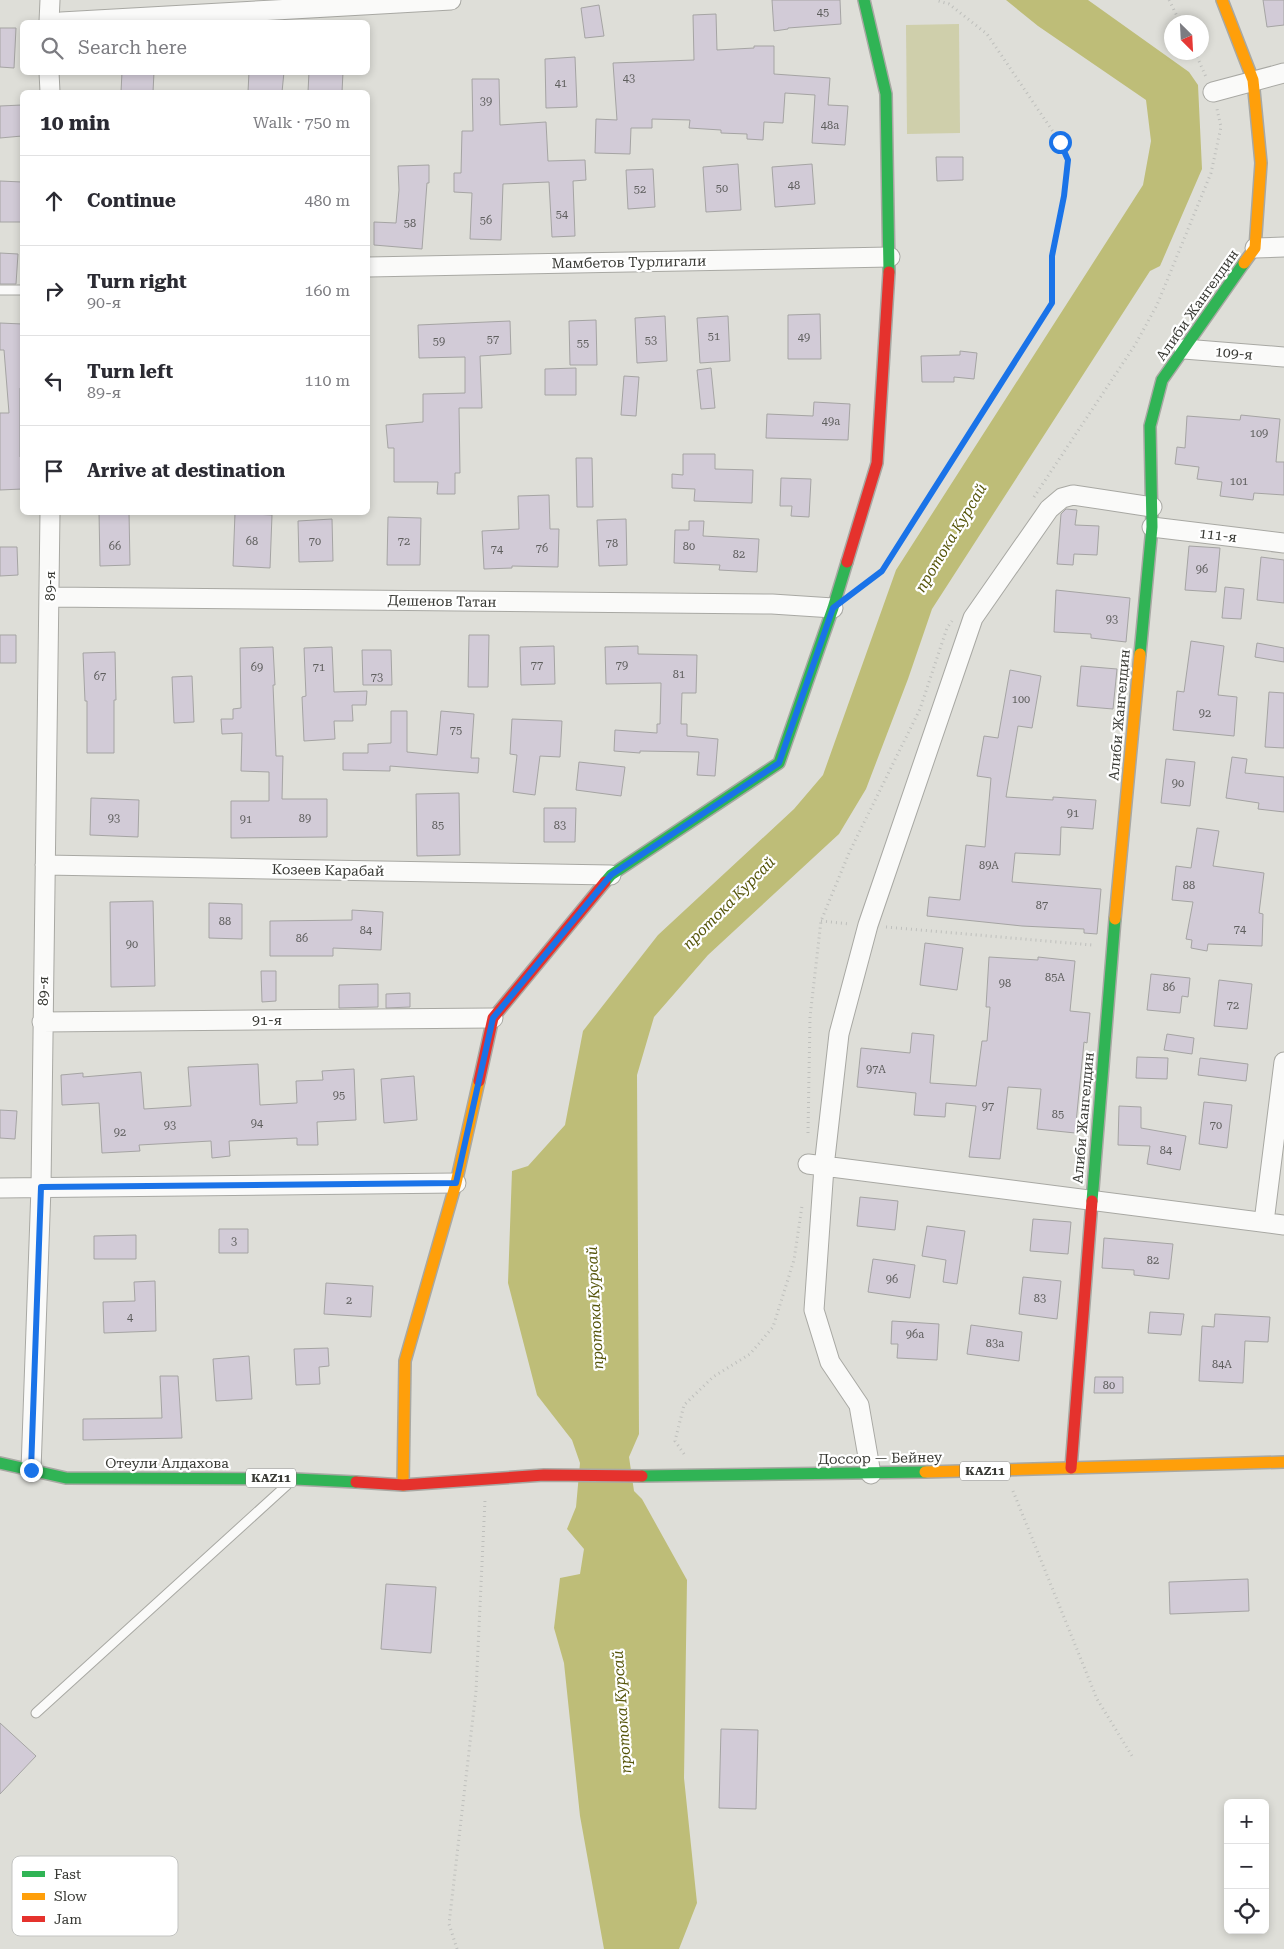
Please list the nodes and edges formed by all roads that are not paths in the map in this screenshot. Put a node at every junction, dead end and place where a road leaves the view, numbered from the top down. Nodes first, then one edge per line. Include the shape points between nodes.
1 (50, 0) edge
2 (451, 0) edge
3 (864, 0) edge
4 (1222, 0) edge
5 (49, 20) edge
6 (96, 20) edge
7 (1284, 73) edge
8 (49, 75) edge
9 (1253, 80) junction
10 (50, 90) edge
11 (1213, 92) dead end
12 (1255, 248) junction
13 (1284, 248) edge
14 (890, 257) junction
15 (370, 267) edge
16 (0, 290) edge
17 (20, 290) edge
18 (1184, 349) junction
19 (1284, 357) edge
20 (1152, 507) junction
21 (50, 515) edge
22 (1152, 528) junction
23 (1284, 543) edge
24 (50, 597) junction
25 (833, 608) junction
26 (45, 865) junction
27 (611, 875) junction
28 (493, 1018) junction
29 (42, 1022) junction
30 (1284, 1062) edge
31 (816, 1166) junction
32 (456, 1183) junction
33 (41, 1187) junction
34 (0, 1188) edge
35 (1092, 1201) junction
36 (1264, 1222) junction
37 (1284, 1225) edge
38 (1284, 1462) edge
39 (0, 1463) edge
40 (1071, 1468) junction
41 (31, 1470) junction
42 (870, 1474) junction
43 (544, 1475) joint
44 (295, 1479) junction
45 (403, 1485) junction
46 (36, 1713) dead end

1 - 5 street
2 - 6 street
3 - 14 main road via 886,94
4 - 9 main road, Алиби Жангелдин
7 - 9 street
8 - 10 street
9 - 11 street
9 - 12 main road, Алиби Жангелдин via 1262,163
12 - 13 street
12 - 18 main road, Алиби Жангелдин
14 - 15 street, Мамбетов Турлигали
14 - 25 main road via 877,464
16 - 17 lane
18 - 19 street, 109-я
18 - 20 main road, Алиби Жангелдин via 1162,380 1150,426
20 - 22 main road, Алиби Жангелдин
20 - 31 street via 1073,495 1062,498 1050,508 973,618 868,925 839,1034
21 - 24 street, 89-я
22 - 23 street, 111-я
22 - 35 main road, Алиби Жангелдин via 1112,947
24 - 25 street, Дешенов Татан via 772,604
24 - 26 street, 89-я
25 - 27 main road via 779,763
26 - 27 street, Козеев Карабай
26 - 29 street, 89-я
27 - 28 main road
28 - 29 street, 91-я
28 - 32 main road
29 - 33 street, 89-я
30 - 36 street
31 - 35 street
31 - 42 street via 814,1310 830,1362 859,1405
32 - 33 street
32 - 45 main road via 405,1361
33 - 34 street
33 - 41 street, 89-я
35 - 36 street
35 - 40 main road, Алиби Жангелдин
36 - 37 street
38 - 40 main road, Доссор — Бейнеу / KAZ11
39 - 41 main road, Отеули Алдахова / KAZ11
40 - 42 main road, Доссор — Бейнеу / KAZ11
41 - 44 main road, Отеули Алдахова / KAZ11 via 66,1478
42 - 43 main road, Доссор — Бейнеу / KAZ11
43 - 45 main road, Отеули Алдахова / KAZ11
44 - 45 main road, Отеули Алдахова / KAZ11
44 - 46 lane

